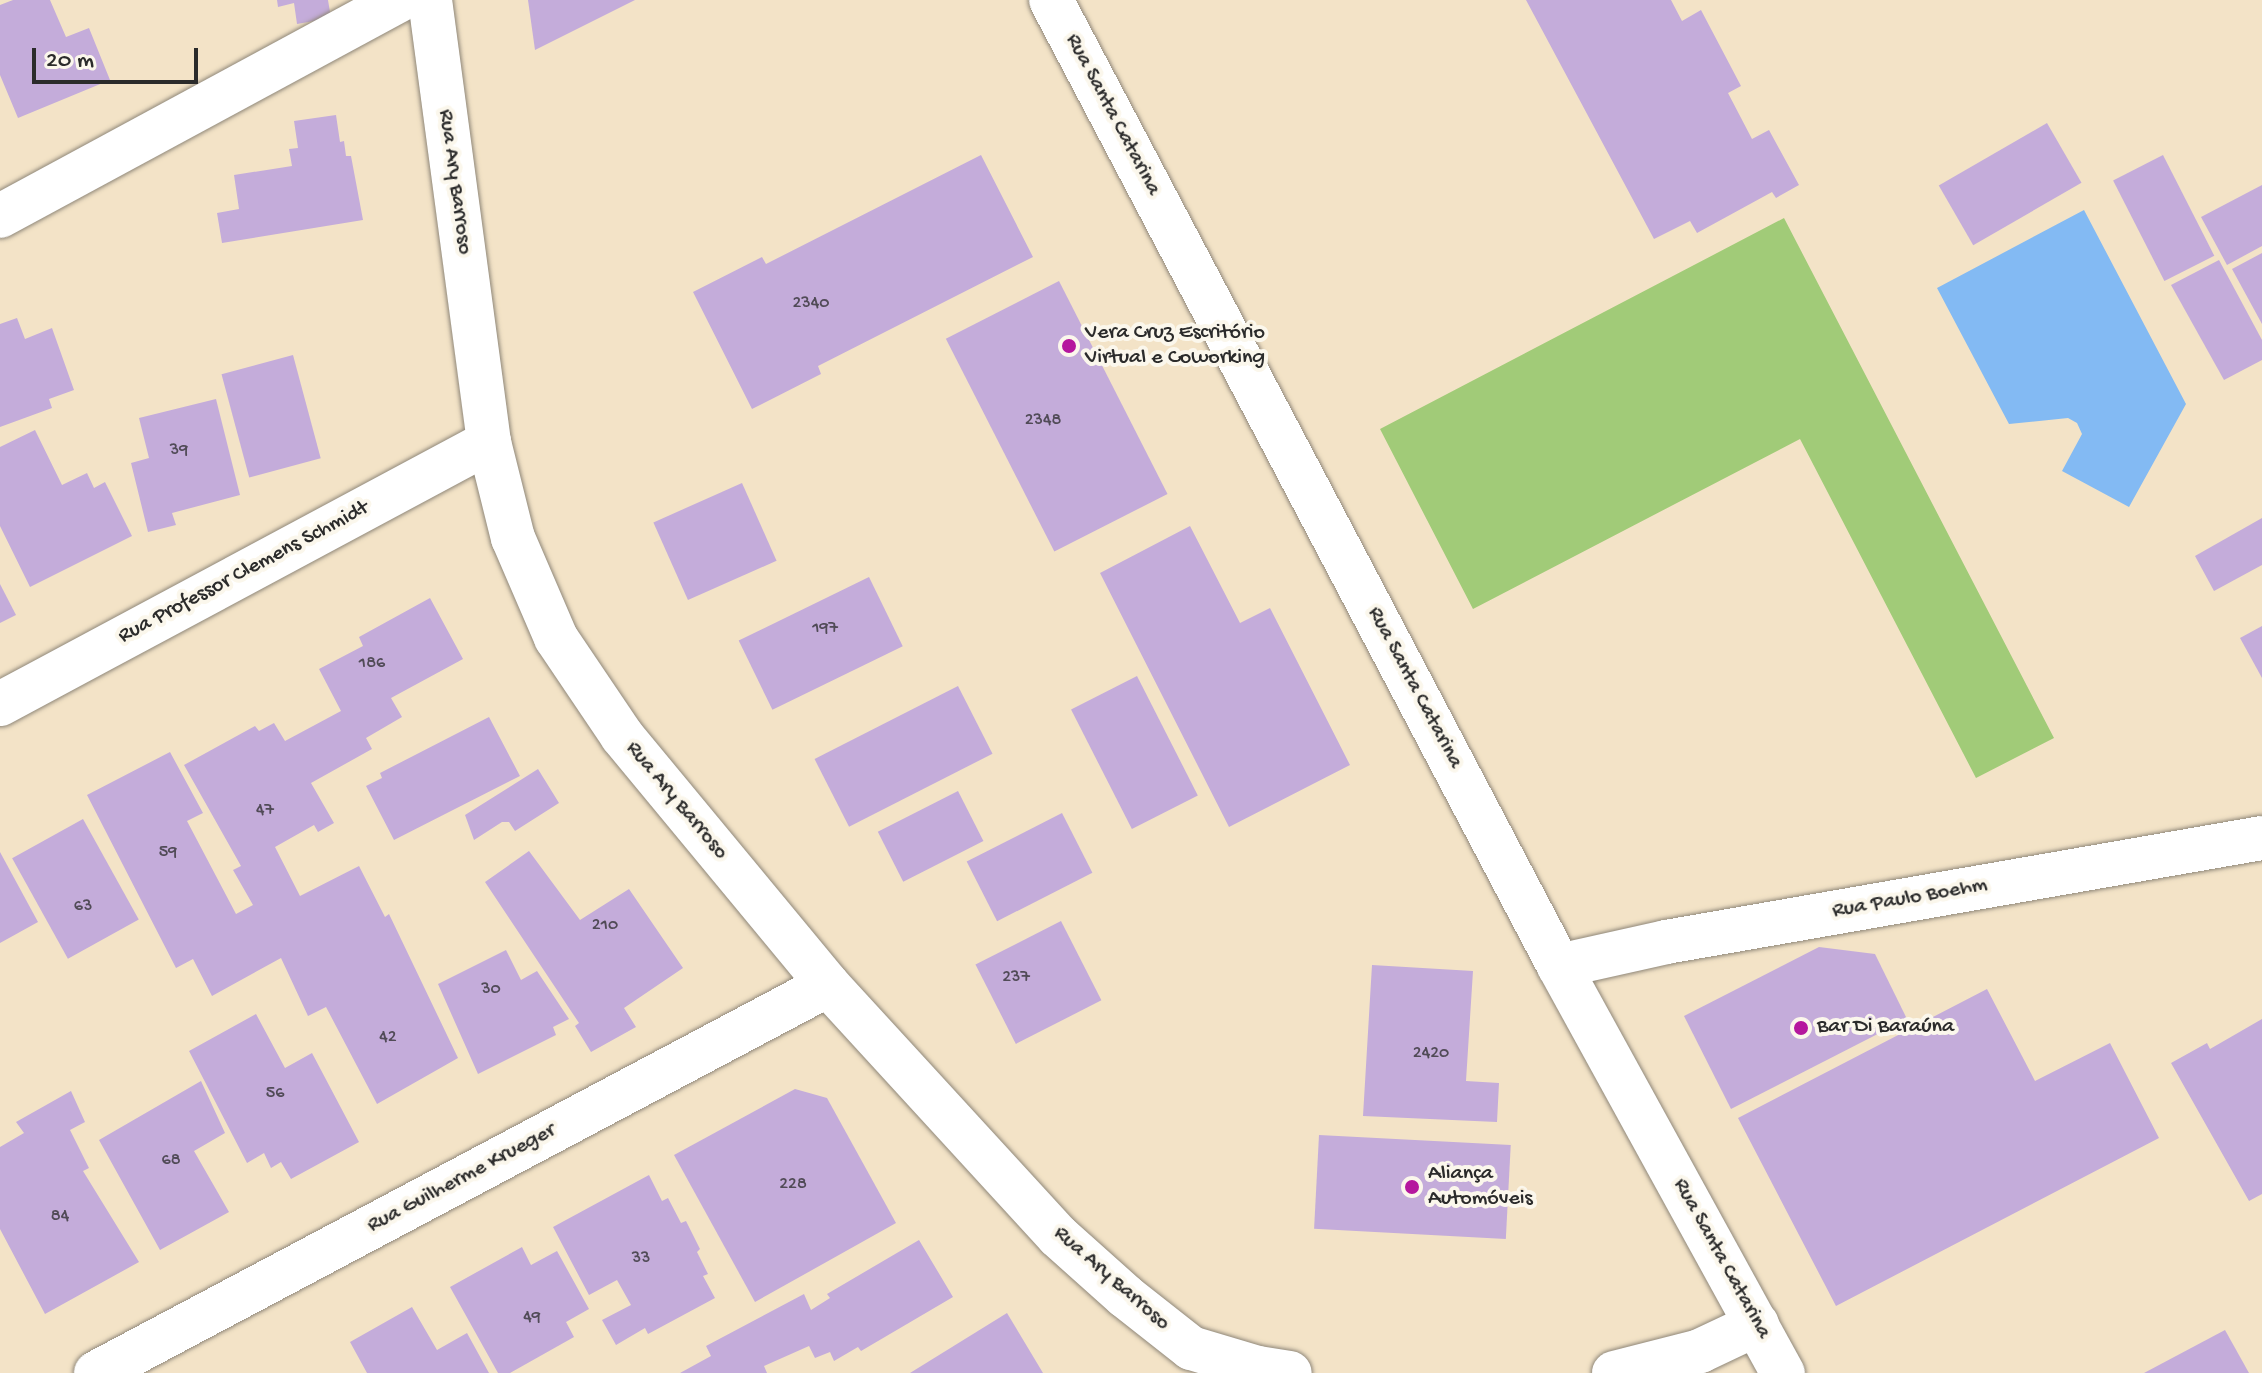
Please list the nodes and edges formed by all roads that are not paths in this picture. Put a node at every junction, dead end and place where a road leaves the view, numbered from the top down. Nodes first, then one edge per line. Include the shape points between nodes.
1 (399, 0) edge
2 (430, 0) edge
3 (1051, 0) edge
4 (0, 216) edge
5 (489, 442) junction
6 (0, 704) edge
7 (2262, 838) edge
8 (1559, 966) junction
9 (828, 985) junction
10 (1757, 1324) junction
11 (1185, 1360) edge
12 (96, 1373) edge
13 (1290, 1373) edge
14 (1614, 1373) edge
15 (1783, 1373) edge

1 - 4 street
2 - 5 street, Rua Ary Barroso
3 - 8 street, Rua Santa Catarina
5 - 6 street, Rua Professor Clemens Schmidt
5 - 9 street, Rua Ary Barroso via 513,538 556,638 622,736
7 - 8 street, Rua Paulo Boehm via 1666,942
8 - 10 street, Rua Santa Catarina
9 - 11 street, Rua Ary Barroso via 1058,1236
9 - 12 street, Rua Guilherme Krueger
10 - 14 street via 1700,1351
10 - 15 street, Rua Santa Catarina
11 - 13 street, Rua Ary Barroso

